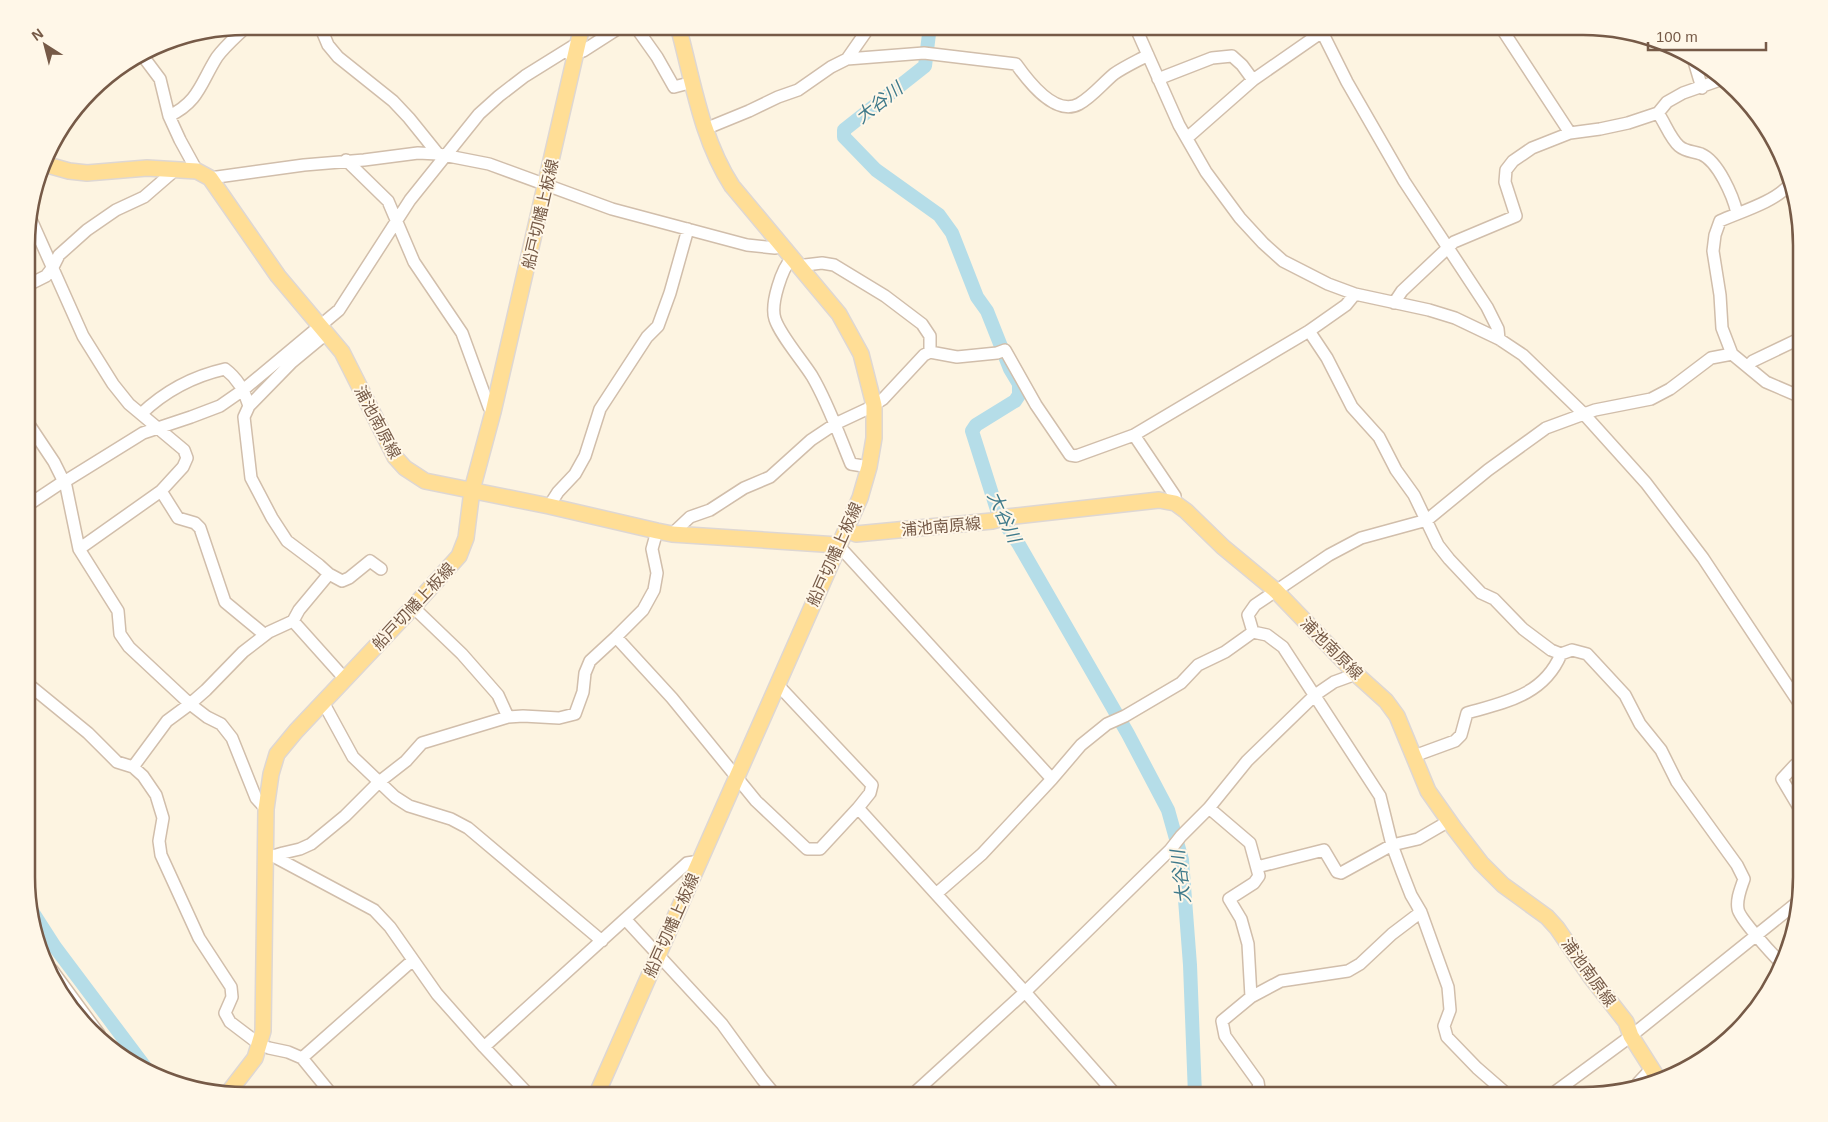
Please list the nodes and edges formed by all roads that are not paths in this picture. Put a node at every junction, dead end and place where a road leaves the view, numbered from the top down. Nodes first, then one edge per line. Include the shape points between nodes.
1 (238, 35) edge
2 (324, 35) edge
3 (580, 35) edge
4 (604, 35) edge
5 (641, 35) edge
6 (680, 35) edge
7 (864, 35) edge
8 (1139, 35) edge
9 (1315, 35) edge
10 (1328, 35) edge
11 (1506, 35) edge
12 (577, 48) junction
13 (1148, 55) junction
14 (848, 59) junction
15 (146, 60) edge
16 (1696, 68) edge
17 (1158, 79) junction
18 (1253, 80) junction
19 (693, 82) junction
20 (1715, 82) edge
21 (1702, 88) junction
22 (1658, 113) junction
23 (170, 116) junction
24 (704, 129) junction
25 (1570, 133) junction
26 (1187, 138) junction
27 (447, 156) junction
28 (346, 160) junction
29 (51, 166) edge
30 (174, 171) junction
31 (204, 174) junction
32 (546, 185) junction
33 (1785, 189) edge
34 (1737, 213) junction
35 (398, 224) junction
36 (35, 229) edge
37 (688, 229) junction
38 (780, 244) junction
39 (1449, 247) junction
40 (796, 263) junction
41 (53, 267) junction
42 (35, 282) edge
43 (1355, 294) junction
44 (1394, 303) junction
45 (324, 330) junction
46 (1309, 331) junction
47 (1499, 339) junction
48 (1793, 342) edge
49 (930, 352) junction
50 (1732, 354) junction
51 (1748, 366) junction
52 (244, 391) junction
53 (1793, 394) edge
54 (874, 405) junction
55 (249, 406) junction
56 (493, 412) junction
57 (141, 414) junction
58 (1583, 414) junction
59 (835, 424) junction
60 (160, 428) junction
61 (35, 434) edge
62 (1134, 435) junction
63 (869, 467) junction
64 (65, 483) junction
65 (472, 490) junction
66 (161, 491) junction
67 (35, 501) edge
68 (1175, 503) junction
69 (549, 506) junction
70 (1427, 520) junction
71 (846, 530) junction
72 (657, 531) junction
73 (672, 534) junction
74 (838, 545) junction
75 (79, 549) junction
76 (381, 568) dead end
77 (329, 574) junction
78 (1275, 590) junction
79 (413, 607) junction
80 (293, 622) junction
81 (1253, 632) junction
82 (265, 635) junction
83 (616, 637) junction
84 (1560, 654) junction
85 (1356, 674) junction
86 (345, 678) junction
87 (777, 684) junction
88 (35, 690) edge
89 (1793, 694) edge
90 (1315, 695) junction
91 (323, 702) junction
92 (190, 704) junction
93 (508, 717) junction
94 (1414, 756) junction
95 (133, 767) junction
96 (1793, 767) edge
97 (736, 778) junction
98 (1052, 779) junction
99 (379, 782) junction
100 (1793, 798) edge
101 (858, 808) junction
102 (1209, 808) junction
103 (266, 809) junction
104 (1449, 821) junction
105 (1392, 845) junction
106 (269, 855) junction
107 (700, 860) junction
108 (1257, 868) junction
109 (936, 894) junction
110 (1790, 908) edge
111 (1421, 912) junction
112 (626, 920) junction
113 (1756, 936) junction
114 (602, 942) junction
115 (658, 956) junction
116 (1777, 958) edge
117 (413, 960) junction
118 (1025, 992) junction
119 (1251, 996) junction
120 (1631, 1036) junction
121 (259, 1044) junction
122 (484, 1047) junction
123 (302, 1058) junction
124 (1654, 1073) edge
125 (233, 1087) edge
126 (326, 1087) edge
127 (522, 1087) edge
128 (600, 1087) edge
129 (769, 1087) edge
130 (921, 1087) edge
131 (1108, 1087) edge
132 (1259, 1087) edge
133 (1499, 1087) edge
134 (1562, 1087) edge

1 - 23 street via 218,55 195,97 182,111
2 - 27 street via 338,57 393,101
3 - 12 main road, 船戸切幡上板線
4 - 12 street
5 - 19 street via 674,87
6 - 19 main road, 船戸切幡上板線
7 - 14 street
8 - 13 street
9 - 18 street
10 - 39 street via 1347,82 1404,181
11 - 25 street
12 - 27 street via 498,106
12 - 32 main road, 船戸切幡上板線
13 - 14 street via 1116,73 1079,104 1068,106 1061,106 1037,90 1016,64 926,53
13 - 17 street
14 - 24 street via 798,90
15 - 23 street via 160,79
16 - 21 street
17 - 18 street via 1212,58 1232,56
17 - 26 street
18 - 26 street
19 - 24 main road, 船戸切幡上板線
20 - 21 street
21 - 22 street via 1667,102
22 - 25 street via 1628,123
22 - 34 street via 1680,147 1709,159 1731,195
23 - 31 street via 180,140
24 - 38 main road, 船戸切幡上板線 via 732,186
25 - 39 street via 1532,148 1506,170 1505,182 1516,216
26 - 43 street via 1206,172 1262,243 1305,274
27 - 28 street via 418,153
27 - 32 street via 489,164
27 - 35 street via 418,189
28 - 31 street
28 - 35 street via 388,201
29 - 30 main road via 87,173 147,168
30 - 31 main road
30 - 41 street via 144,197 116,210 87,230 59,255
31 - 45 main road, 浦池南原線 via 278,276
32 - 37 street via 612,209
32 - 56 main road, 船戸切幡上板線
33 - 34 street
34 - 50 street via 1720,221 1712,251 1722,328
35 - 45 street
35 - 56 street via 414,262 462,333 488,407
36 - 41 street
37 - 38 street via 747,245 775,248
37 - 69 street via 658,326 647,337 600,409 585,456
38 - 40 main road, 船戸切幡上板線
39 - 44 street via 1402,291
39 - 47 street via 1487,307 1498,329
40 - 49 street via 834,265 885,296 922,324 930,336
40 - 54 main road, 船戸切幡上板線 via 839,314 851,335 861,354
40 - 59 street via 788,262 783,274 773,304 775,319 813,378
41 - 42 street via 46,276
41 - 57 street via 83,336 113,384 128,404
43 - 44 street
43 - 46 street via 1346,305
44 - 47 street via 1454,318
45 - 52 street
45 - 55 street
45 - 65 main road, 浦池南原線 via 342,352 382,434 400,463 425,482
46 - 62 street
46 - 70 street via 1352,407 1379,437
47 - 58 street via 1523,356
48 - 51 street
49 - 54 street
49 - 62 street via 957,357 1005,350 1036,406 1070,455 1076,456
50 - 51 street
50 - 58 street via 1711,358 1651,399
51 - 53 street via 1766,382
52 - 55 street
52 - 57 street via 225,369 214,371 155,400
52 - 60 street via 210,411
54 - 59 street
54 - 63 main road, 船戸切幡上板線 via 874,438
55 - 77 street via 244,417 251,478 287,541
56 - 65 main road, 船戸切幡上板線
57 - 60 street
58 - 70 street via 1546,428
58 - 89 street via 1670,514
59 - 63 street via 852,464
59 - 73 street via 770,476 710,510 690,517
60 - 64 street via 126,442
60 - 66 street via 184,450 187,458
61 - 64 street
62 - 68 street via 1175,496
63 - 71 main road, 船戸切幡上板線
64 - 67 street
64 - 75 street
65 - 69 main road, 浦池南原線
65 - 79 main road, 船戸切幡上板線 via 466,538 459,556
66 - 75 street
66 - 82 street via 178,518 195,522 200,528 226,602
68 - 71 main road, 浦池南原線 via 1159,500 856,534
68 - 78 main road, 浦池南原線
69 - 72 main road, 浦池南原線
70 - 78 street via 1361,538 1328,555
70 - 84 street via 1438,544 1469,583 1494,599 1523,629
71 - 74 main road, 船戸切幡上板線
72 - 73 main road, 浦池南原線
72 - 83 street via 652,549 657,573 654,590 643,610
73 - 74 main road, 浦池南原線
74 - 87 main road, 船戸切幡上板線
74 - 98 street
75 - 92 street via 118,611 120,634 129,647
76 - 77 street via 370,561 342,581
77 - 80 street
78 - 81 street via 1255,605 1248,615
78 - 85 main road, 浦池南原線
79 - 86 main road, 船戸切幡上板線
79 - 93 street via 492,688
80 - 82 street
80 - 86 street
81 - 90 street via 1267,634 1283,647
81 - 98 street via 1226,652 1198,664 1181,682 1120,717 1081,745
82 - 92 street via 242,652
83 - 93 street via 590,660 575,714 559,718
83 - 97 street via 672,698
84 - 94 street via 1543,682 1530,692 1467,713 1461,735 1455,741
84 - 113 street via 1572,650 1587,654 1625,695 1640,724 1661,750 1677,782 1737,865 1744,878 1737,902 1738,912
85 - 90 street via 1334,682
85 - 94 main road, 浦池南原線 via 1386,701 1397,716
86 - 91 main road, 船戸切幡上板線
87 - 97 main road, 船戸切幡上板線
87 - 101 street via 872,785
88 - 95 street via 118,762
90 - 102 street via 1247,761
90 - 105 street via 1380,796
91 - 99 street via 353,757
91 - 103 main road, 船戸切幡上板線 via 277,754
92 - 95 street via 167,721
92 - 103 street via 221,724 232,738 256,798
93 - 99 street via 422,743 406,761
94 - 104 main road, 浦池南原線 via 1428,791
95 - 121 street via 156,796 163,818 159,841 161,855 200,938 232,987 225,1013 230,1022
96 - 100 street via 1782,779
97 - 101 street via 807,849 820,849
97 - 107 main road, 船戸切幡上板線
98 - 109 street via 982,854
99 - 106 street via 311,844
99 - 114 street via 409,806 468,828
101 - 109 street
102 - 108 street via 1250,843
102 - 118 street
103 - 106 main road, 船戸切幡上板線
104 - 105 street via 1418,839
104 - 120 main road, 浦池南原線 via 1481,863 1557,928 1626,1022
105 - 108 street via 1341,873 1324,850
105 - 111 street
106 - 117 street via 374,910
106 - 121 main road, 船戸切幡上板線 via 263,1031
107 - 112 street via 687,863
107 - 115 main road, 船戸切幡上板線
108 - 119 street via 1259,876 1254,883 1229,900 1241,919 1248,944
109 - 118 street
110 - 113 street
111 - 119 street via 1348,972 1281,981
111 - 133 street via 1448,987 1450,1010 1444,1026 1447,1037
112 - 114 street
112 - 115 street
113 - 116 street
113 - 120 street
114 - 122 street
115 - 128 main road, 船戸切幡上板線
115 - 129 street via 722,1024
117 - 122 street via 437,994
117 - 123 street
118 - 130 street
118 - 131 street
119 - 132 street via 1222,1021 1225,1036
120 - 124 main road, 浦池南原線
120 - 134 street
121 - 123 street
121 - 125 main road, 船戸切幡上板線 via 255,1058
122 - 127 street
123 - 126 street

